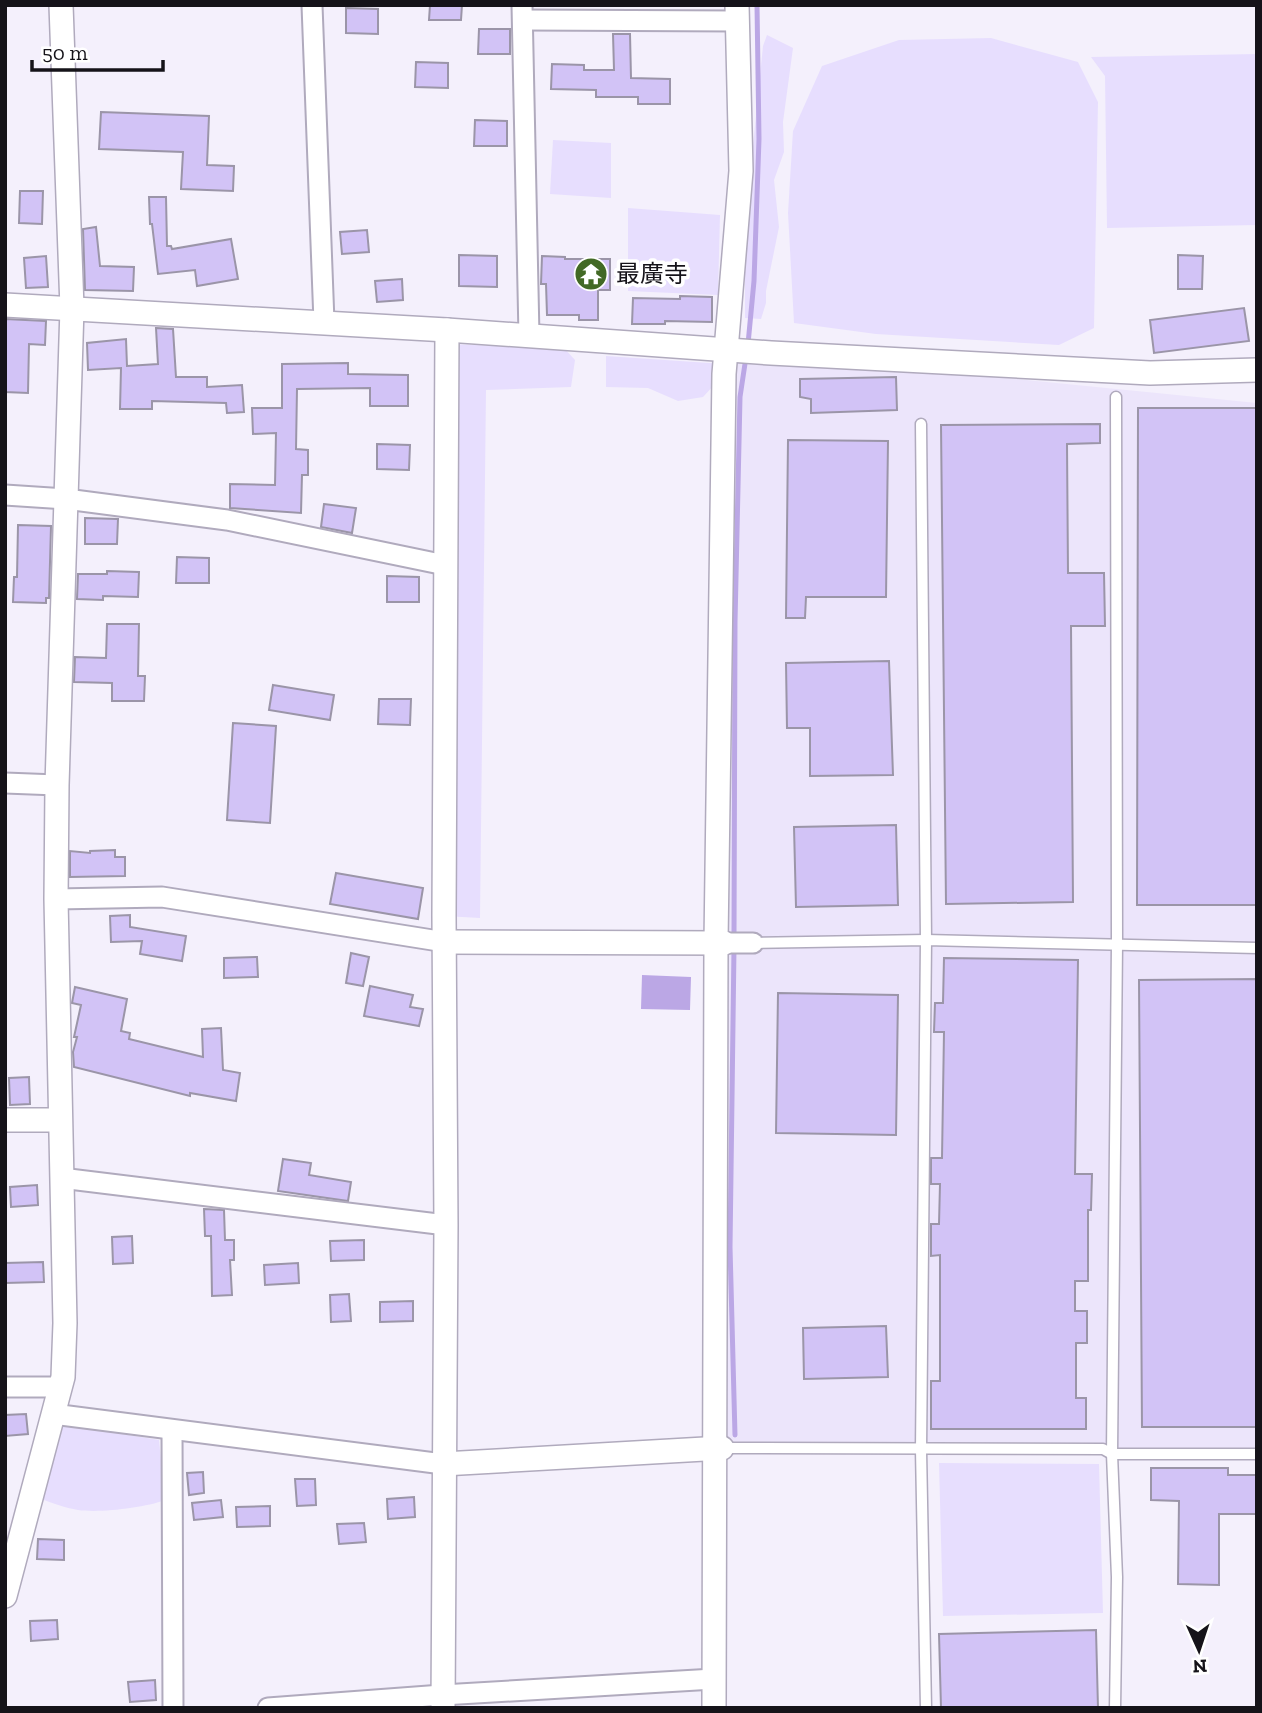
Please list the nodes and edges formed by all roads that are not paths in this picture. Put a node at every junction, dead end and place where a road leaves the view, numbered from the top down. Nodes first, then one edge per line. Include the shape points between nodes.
1 (61, 5) edge
2 (312, 5) edge
3 (522, 13) edge
4 (737, 13) edge
5 (5, 305) edge
6 (72, 308) junction
7 (324, 322) junction
8 (447, 330) junction
9 (529, 336) junction
10 (729, 350) junction
11 (1257, 370) edge
12 (1116, 397) dead end
13 (921, 424) dead end
14 (5, 495) edge
15 (65, 499) junction
16 (445, 565) junction
17 (5, 783) edge
18 (57, 785) junction
19 (56, 899) junction
20 (926, 940) junction
21 (444, 942) junction
22 (720, 943) junction
23 (753, 943) joint
24 (1117, 944) junction
25 (1257, 948) edge
26 (5, 1120) edge
27 (60, 1120) junction
28 (61, 1178) junction
29 (446, 1225) junction
30 (5, 1387) edge
31 (60, 1387) junction
32 (53, 1413) junction
33 (172, 1430) junction
34 (719, 1449) junction
35 (921, 1450) junction
36 (1112, 1454) junction
37 (1257, 1454) edge
38 (443, 1464) junction
39 (5, 1596) edge
40 (714, 1679) junction
41 (442, 1701) edge
42 (173, 1708) edge
43 (268, 1708) edge
44 (714, 1708) edge
45 (926, 1708) edge
46 (1115, 1708) edge

1 - 6 street
2 - 7 street
3 - 4 street
3 - 9 street
4 - 10 street via 741,171
5 - 6 street
6 - 7 street
6 - 15 street
7 - 8 street
8 - 9 street
8 - 16 street
9 - 10 street
10 - 11 street via 1150,373
10 - 22 street
12 - 24 lane
13 - 20 lane
14 - 15 street
15 - 16 street via 227,520
15 - 18 street
16 - 21 street
17 - 18 street
18 - 19 street
19 - 21 street via 162,897
19 - 27 street
20 - 23 lane
20 - 24 lane
20 - 35 lane
21 - 22 street
21 - 29 street
22 - 23 street
22 - 34 street
24 - 25 lane
24 - 36 lane
26 - 27 street
27 - 28 street
28 - 29 street
28 - 31 street via 65,1323
29 - 38 street
30 - 31 street
31 - 32 street
32 - 33 street
32 - 39 street
33 - 38 street
33 - 42 street
34 - 35 lane
34 - 38 street
34 - 40 street
35 - 36 lane via 1103,1449
35 - 45 lane
36 - 37 lane
36 - 46 lane via 1117,1577
38 - 41 street
40 - 41 street
40 - 44 street
41 - 43 street

